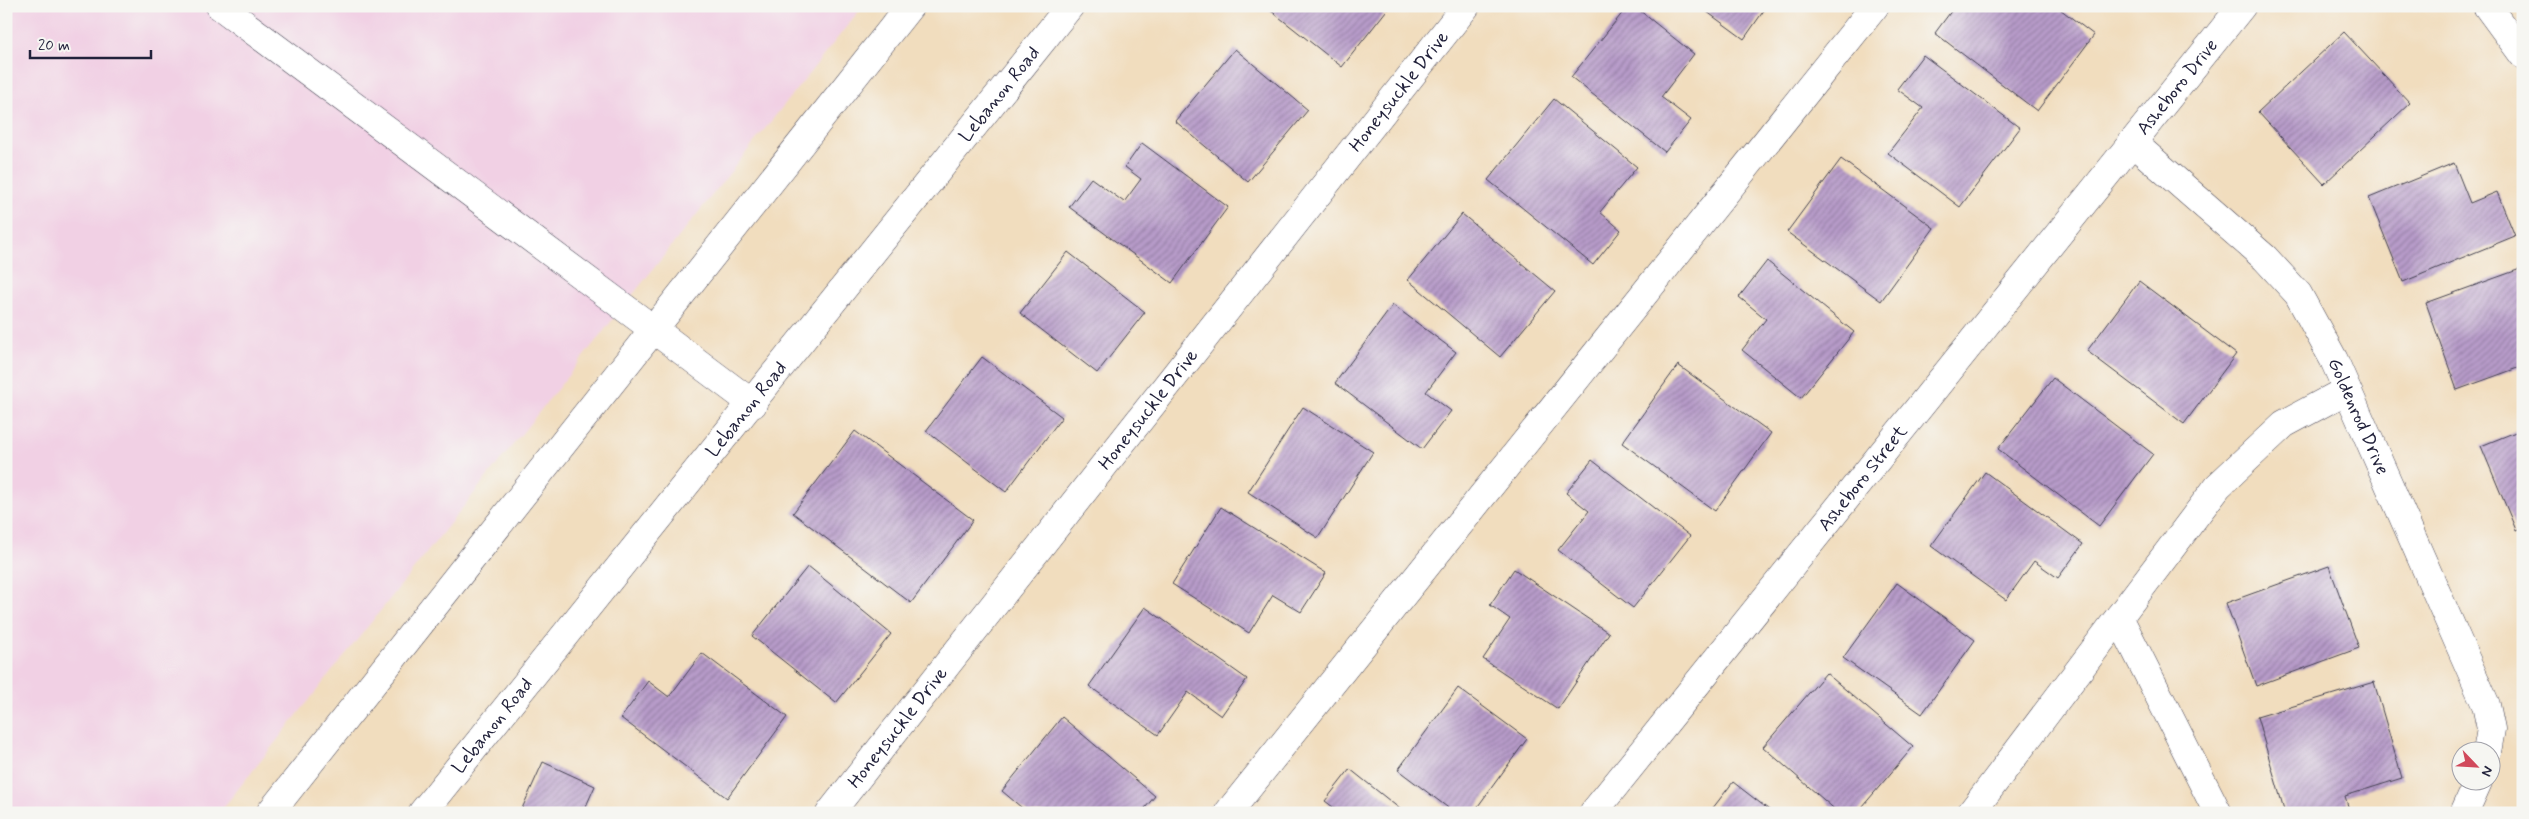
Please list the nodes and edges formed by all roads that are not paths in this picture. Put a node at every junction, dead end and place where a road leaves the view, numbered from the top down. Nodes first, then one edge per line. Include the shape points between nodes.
1 (220, 6) edge
2 (910, 6) edge
3 (1070, 6) edge
4 (1466, 6) edge
5 (1875, 6) edge
6 (2242, 6) edge
7 (2487, 6) edge
8 (2523, 55) edge
9 (2132, 142) junction
10 (653, 329) junction
11 (2347, 390) junction
12 (753, 404) junction
13 (2119, 617) junction
14 (2489, 742) edge
15 (2473, 792) edge
16 (270, 813) edge
17 (422, 813) edge
18 (830, 813) edge
19 (1228, 813) edge
20 (1593, 813) edge
21 (1971, 813) edge
22 (2218, 813) edge
23 (2464, 813) edge

1 - 10 street
2 - 10 street
3 - 12 street, Lebanon Road
4 - 18 street, Honeysuckle Drive
5 - 19 street
6 - 9 street, Asheboro Drive
7 - 8 street
9 - 11 street, Goldenrod Drive via 2265,258 2298,294
9 - 20 street, Asheboro Street
10 - 12 street
10 - 16 street
11 - 13 street via 2284,424 2218,486
11 - 14 street, Goldenrod Drive via 2486,705 2492,729
12 - 17 street, Lebanon Road
13 - 21 street
13 - 22 street
15 - 23 street

